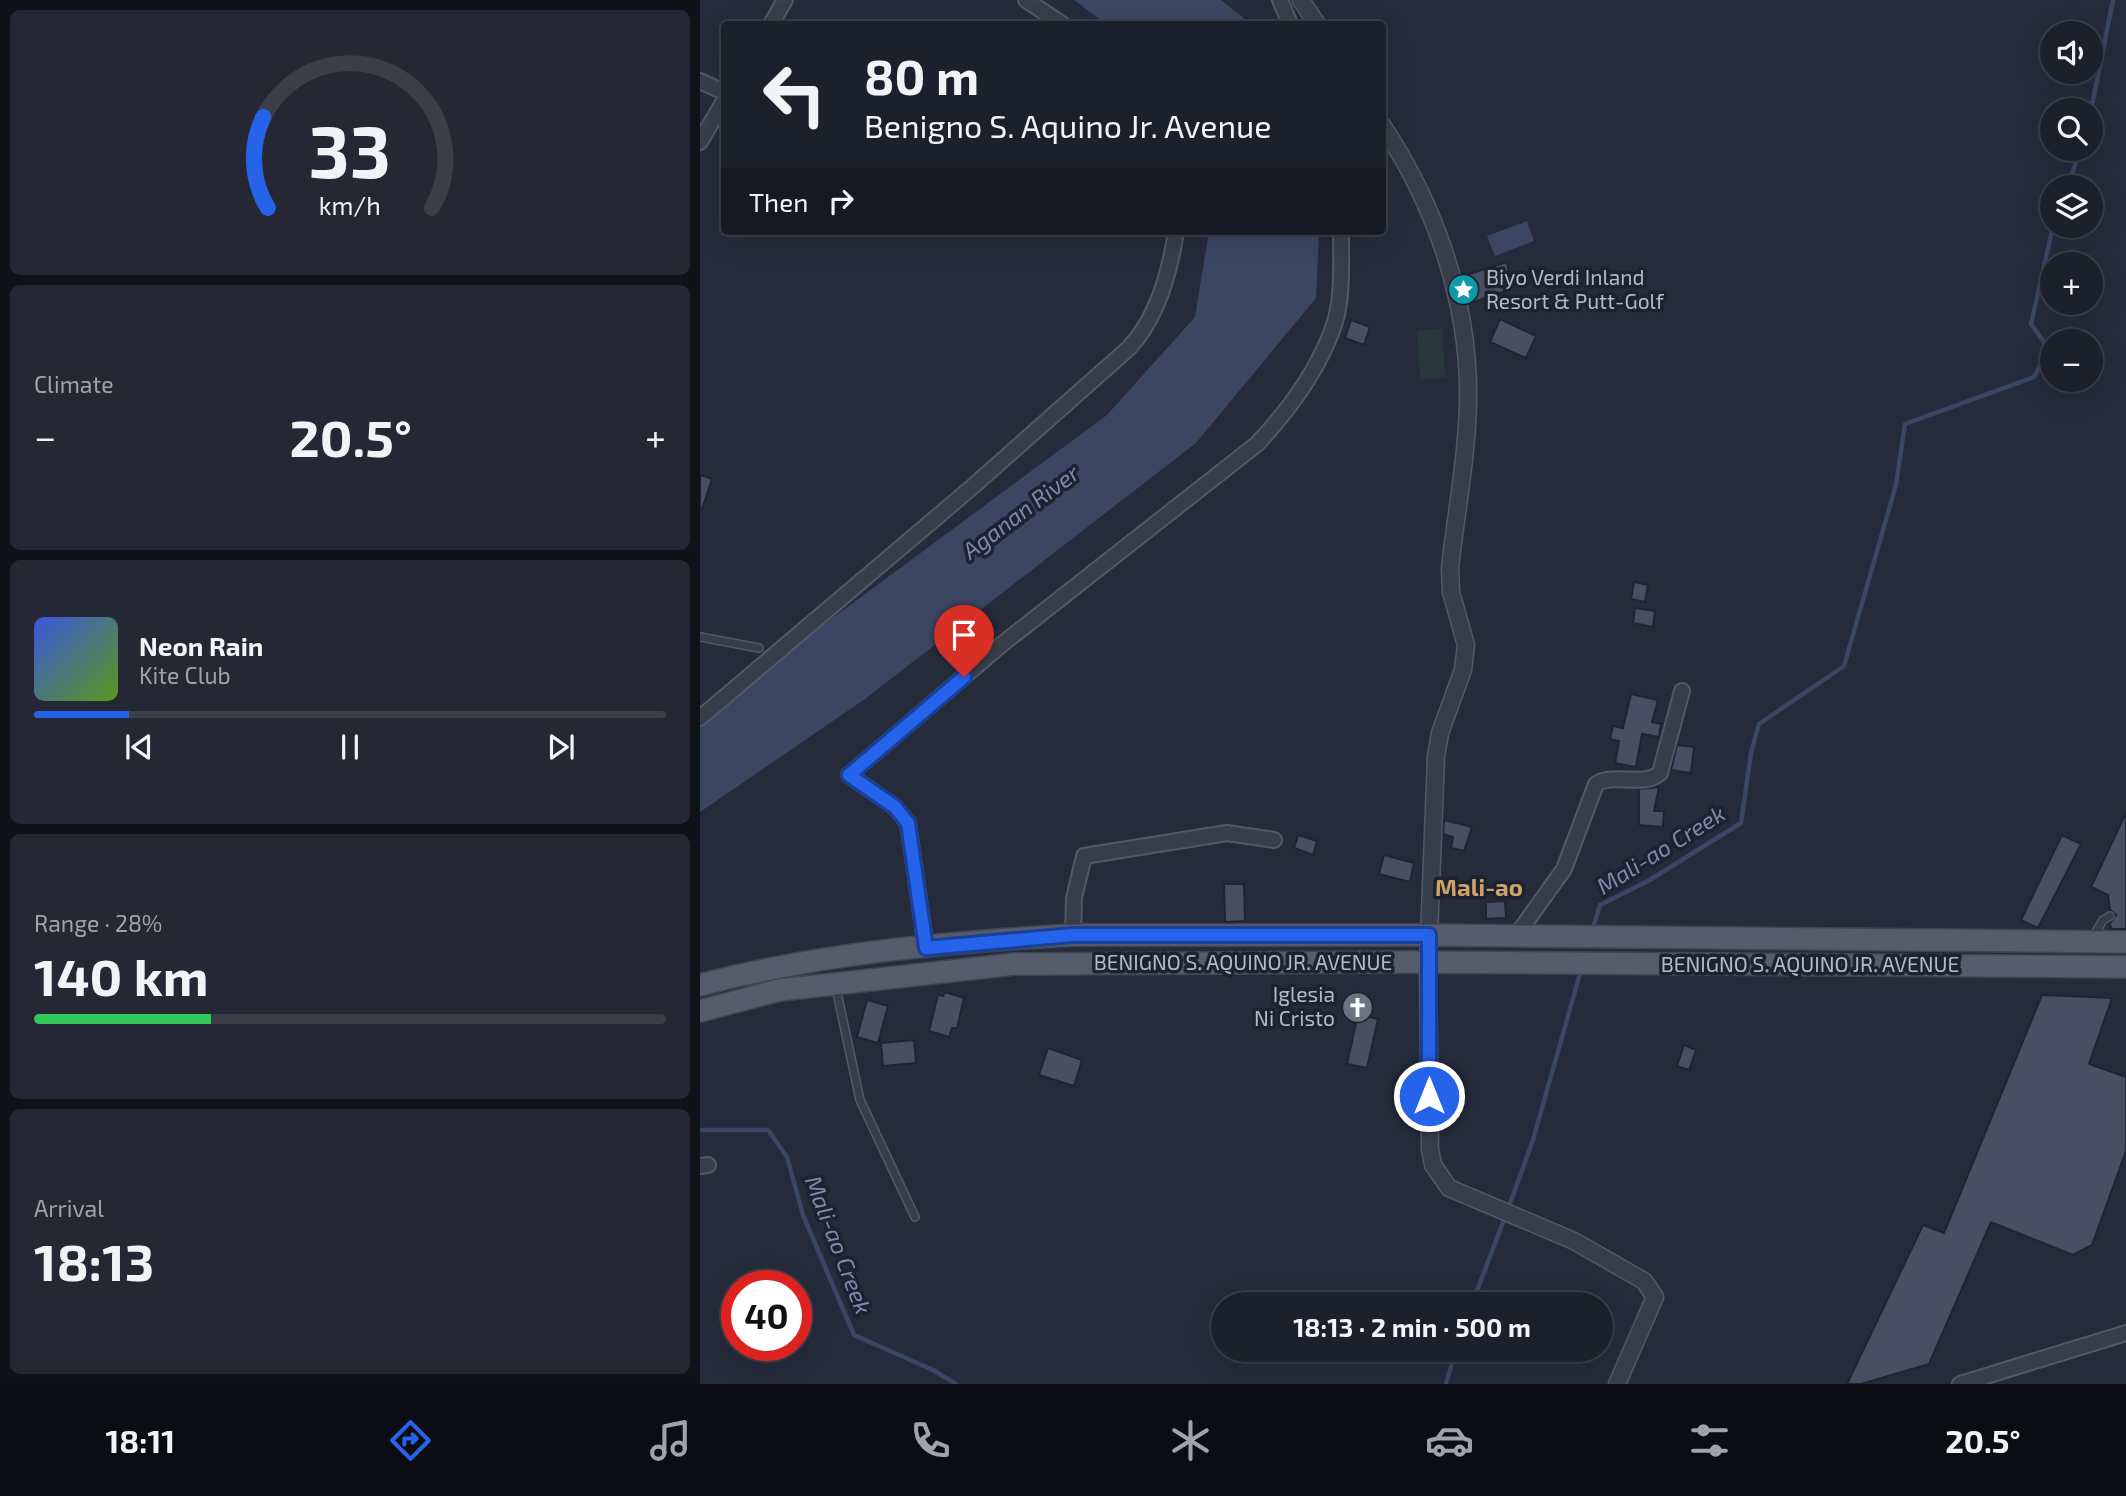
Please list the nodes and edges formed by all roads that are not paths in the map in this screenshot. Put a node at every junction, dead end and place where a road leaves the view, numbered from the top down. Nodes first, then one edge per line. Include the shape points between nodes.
1 (785, 0) edge
2 (1026, 0) edge
3 (1280, 0) edge
4 (1301, 0) edge
5 (773, 21) edge
6 (1058, 21) edge
7 (1289, 21) edge
8 (1315, 21) edge
9 (700, 81) edge
10 (721, 91) edge
11 (721, 106) edge
12 (1386, 131) edge
13 (700, 142) edge
14 (1176, 235) edge
15 (1341, 235) edge
16 (700, 637) edge
17 (759, 648) dead end
18 (1682, 691) dead end
19 (700, 718) edge
20 (1274, 840) dead end
21 (2110, 916) dead end
22 (1073, 935) junction
23 (1429, 935) junction
24 (1516, 936) junction
25 (2091, 942) junction
26 (2126, 942) edge
27 (926, 948) junction
28 (1428, 962) junction
29 (2126, 967) edge
30 (835, 983) junction
31 (700, 985) edge
32 (700, 1011) edge
33 (915, 1217) dead end
34 (2126, 1333) edge
35 (1617, 1384) edge
36 (1960, 1384) edge

1 - 5 street
2 - 6 street
3 - 7 street
4 - 8 street
9 - 10 street
11 - 13 street
12 - 23 street via 1427,206 1457,289 1468,402 1450,568 1451,592 1466,645 1463,670 1436,757
14 - 19 street via 1164,285 1146,330 1129,348
15 - 27 street via 1335,322 1315,367 1273,427 1001,645 849,775 895,807 908,823
16 - 17 lane
18 - 24 street via 1660,773 1654,778 1608,779 1596,784 1564,869
20 - 22 street via 1227,833 1084,856 1074,898
21 - 25 lane
22 - 23 main road, BENIGNO S. AQUINO JR. AVENUE
22 - 27 main road, BENIGNO S. AQUINO JR. AVENUE
23 - 24 main road, BENIGNO S. AQUINO JR. AVENUE
23 - 28 street
24 - 25 main road, BENIGNO S. AQUINO JR. AVENUE
25 - 26 main road, BENIGNO S. AQUINO JR. AVENUE
27 - 31 main road, BENIGNO S. AQUINO JR. AVENUE via 802,962
28 - 29 main road, BENIGNO S. AQUINO JR. AVENUE
28 - 30 main road, BENIGNO S. AQUINO JR. AVENUE via 1016,964
28 - 35 street via 1433,1165 1449,1188 1545,1227 1644,1281 1655,1297
30 - 32 main road, BENIGNO S. AQUINO JR. AVENUE via 780,990
30 - 33 lane via 860,1100
34 - 36 street

